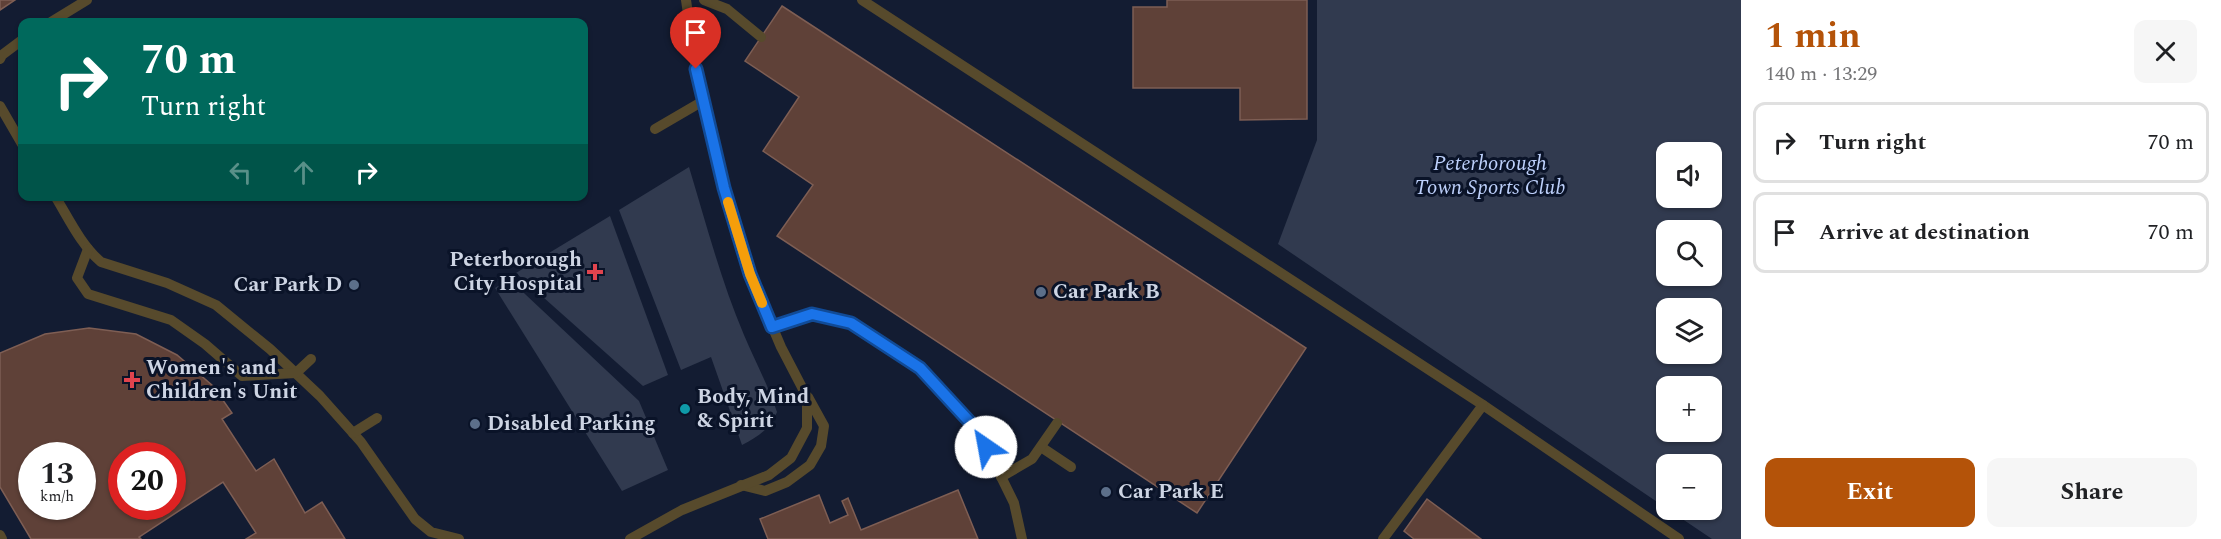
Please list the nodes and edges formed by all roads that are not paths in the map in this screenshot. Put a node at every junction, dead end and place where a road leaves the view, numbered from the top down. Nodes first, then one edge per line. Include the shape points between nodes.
1 (87, 0) edge
2 (686, 0) edge
3 (704, 0) edge
4 (862, 0) edge
5 (58, 18) edge
6 (761, 37) dead end
7 (18, 43) edge
8 (0, 59) edge
9 (703, 101) junction
10 (0, 106) edge
11 (18, 126) edge
12 (655, 129) dead end
13 (58, 201) edge
14 (88, 249) junction
15 (772, 327) junction
16 (311, 358) dead end
17 (296, 373) junction
18 (807, 397) junction
19 (1483, 405) junction
20 (377, 418) dead end
21 (1057, 423) dead end
22 (353, 434) junction
23 (1041, 447) junction
24 (1071, 467) dead end
25 (1001, 477) junction
26 (741, 485) junction
27 (415, 519) junction
28 (428, 539) edge
29 (459, 539) edge
30 (630, 539) edge
31 (1022, 539) edge
32 (1383, 539) edge
33 (1679, 539) edge

1 - 5 lane
2 - 9 lane
3 - 6 lane via 727,9
4 - 19 lane
7 - 8 lane
9 - 12 lane
9 - 15 lane via 750,274
10 - 11 lane
13 - 14 lane
14 - 17 lane via 101,262 167,283 216,305
14 - 17 lane via 77,278 88,294 171,320 242,376
15 - 18 lane
15 - 25 lane via 812,314 851,323 920,368 979,432
16 - 17 lane
17 - 22 lane
18 - 26 lane via 807,428 791,458 770,475
18 - 26 lane via 824,426 821,446 810,465 788,482 765,491
19 - 32 lane
19 - 33 lane
20 - 22 lane
21 - 23 lane
22 - 27 lane
23 - 24 lane
23 - 25 lane via 1032,459
25 - 31 lane via 1014,503
26 - 30 lane via 682,510
27 - 28 lane
27 - 29 lane via 431,532

